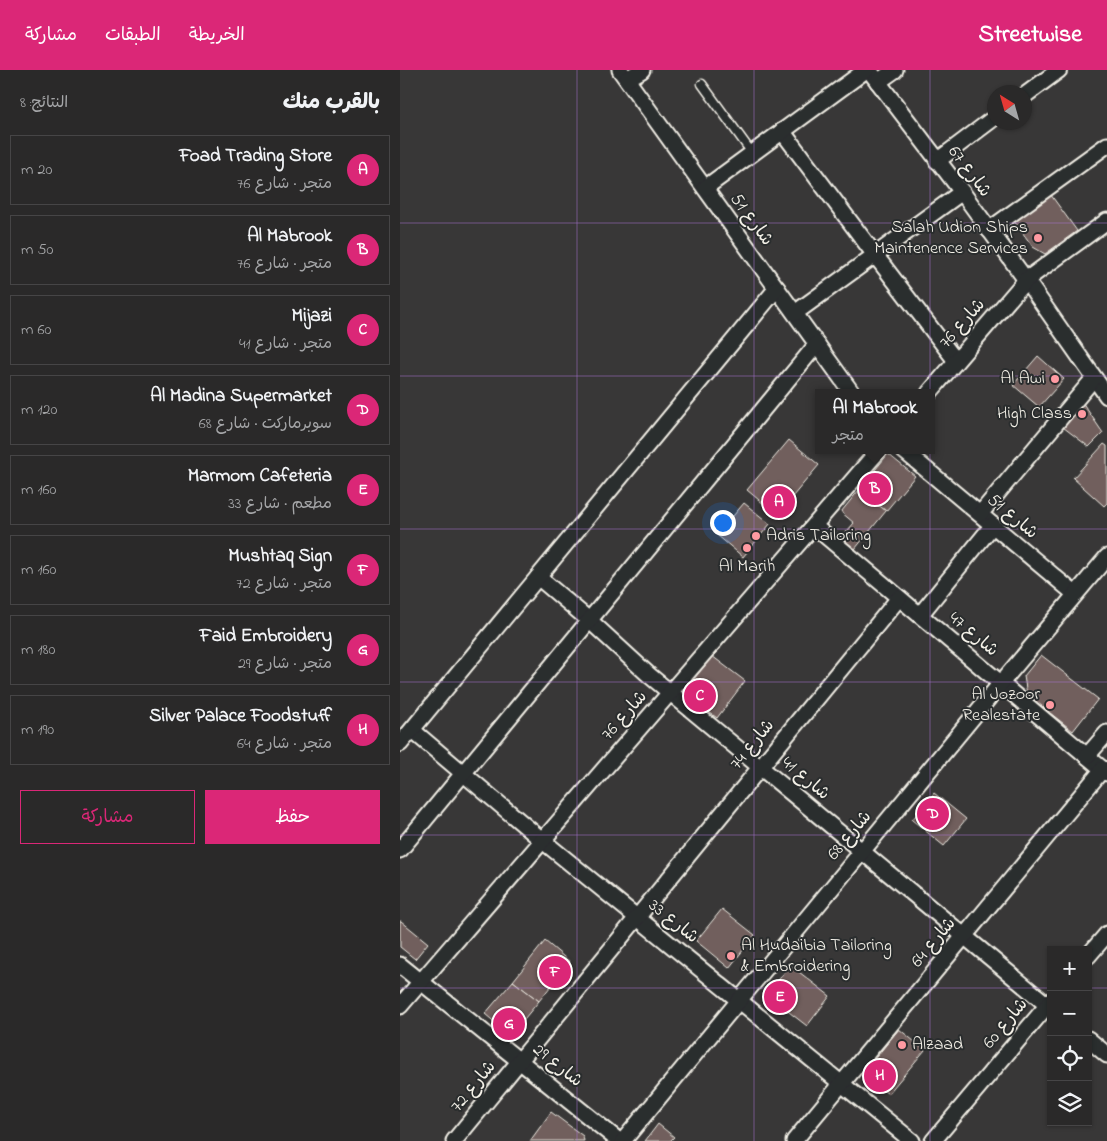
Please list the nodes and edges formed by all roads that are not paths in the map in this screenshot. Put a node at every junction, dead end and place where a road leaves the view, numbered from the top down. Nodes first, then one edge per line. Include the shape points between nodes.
1 (642, 70) edge
2 (895, 70) edge
3 (1059, 70) edge
4 (871, 74) edge
5 (623, 75) edge
6 (702, 84) dead end
7 (1032, 90) edge
8 (987, 123) edge
9 (782, 131) junction
10 (1107, 145) edge
11 (752, 153) junction
12 (938, 161) junction
13 (705, 188) junction
14 (962, 192) junction
15 (1107, 222) edge
16 (989, 230) junction
17 (875, 255) junction
18 (1026, 280) junction
19 (777, 288) junction
20 (795, 313) junction
21 (817, 344) junction
22 (956, 361) junction
23 (1094, 378) junction
24 (849, 389) edge
25 (932, 389) edge
26 (1106, 392) edge
27 (876, 454) edge
28 (908, 454) edge
29 (980, 514) junction
30 (993, 525) junction
31 (814, 526) junction
32 (1107, 557) edge
33 (538, 577) junction
34 (1075, 594) junction
35 (899, 598) junction
36 (920, 615) junction
37 (589, 620) junction
38 (1001, 683) junction
39 (670, 693) junction
40 (412, 730) junction
41 (1107, 733) edge
42 (400, 744) edge
43 (1087, 756) junction
44 (760, 766) junction
45 (1105, 771) edge
46 (464, 773) junction
47 (543, 841) junction
48 (400, 850) edge
49 (862, 851) junction
50 (637, 917) junction
51 (1107, 934) edge
52 (964, 936) junction
53 (1092, 951) edge
54 (400, 965) edge
55 (421, 981) junction
56 (739, 1000) junction
57 (1047, 1002) edge
58 (400, 1006) edge
59 (1047, 1008) edge
60 (1092, 1042) edge
61 (1107, 1054) edge
62 (520, 1061) junction
63 (842, 1084) junction
64 (454, 1141) edge
65 (621, 1141) edge
66 (794, 1141) edge
67 (912, 1141) edge
68 (933, 1141) edge

1 - 5 street
2 - 4 street
3 - 7 street
4 - 9 street
4 - 12 street, شارع 67
5 - 13 street, شارع 51
6 - 11 lane
8 - 12 street
9 - 11 street
9 - 17 street
10 - 16 street
11 - 13 street
12 - 14 street, شارع 67
13 - 19 street, شارع 51
14 - 16 street, شارع 67
14 - 17 street
15 - 18 street, شارع 76
16 - 18 street, شارع 67
17 - 20 street
17 - 22 street
18 - 22 street, شارع 76
18 - 23 street, شارع 67
19 - 20 street, شارع 51
19 - 33 street
20 - 21 street, شارع 51
21 - 24 street, شارع 51
21 - 37 street
22 - 25 street, شارع 76
23 - 26 street, شارع 67
23 - 29 street
27 - 31 street, شارع 76
28 - 29 street, شارع 51
29 - 30 street, شارع 51
30 - 34 street, شارع 51
30 - 36 street
31 - 35 street, شارع 47
31 - 39 street, شارع 76
32 - 34 street, شارع 68
33 - 37 street, شارع 41
33 - 40 street
34 - 38 street, شارع 68
35 - 36 street, شارع 47
35 - 44 street, شارع 74
36 - 38 street, شارع 47
37 - 39 street, شارع 41
37 - 46 street
38 - 43 street, شارع 47
38 - 49 street, شارع 68
39 - 44 street, شارع 41
39 - 47 street, شارع 76
40 - 42 street
40 - 46 street, شارع 33
41 - 43 street
43 - 45 street, شارع 47
44 - 49 street, شارع 41
44 - 50 street, شارع 74
45 - 52 street, شارع 64
46 - 47 street, شارع 33
46 - 48 street
47 - 50 street, شارع 33
47 - 55 street, شارع 76
49 - 52 street, شارع 41
49 - 56 street, شارع 68
50 - 56 street, شارع 33
50 - 62 street, شارع 72
51 - 53 street
52 - 57 street, شارع 41
52 - 63 street, شارع 64
54 - 55 street, شارع 29
55 - 58 street, شارع 76
55 - 62 street, شارع 29
56 - 63 street, شارع 33
56 - 65 street, شارع 68
59 - 68 street, شارع 60
60 - 61 street
62 - 64 street, شارع 72
62 - 65 street, شارع 29
63 - 66 street, شارع 64
63 - 67 street, شارع 33

